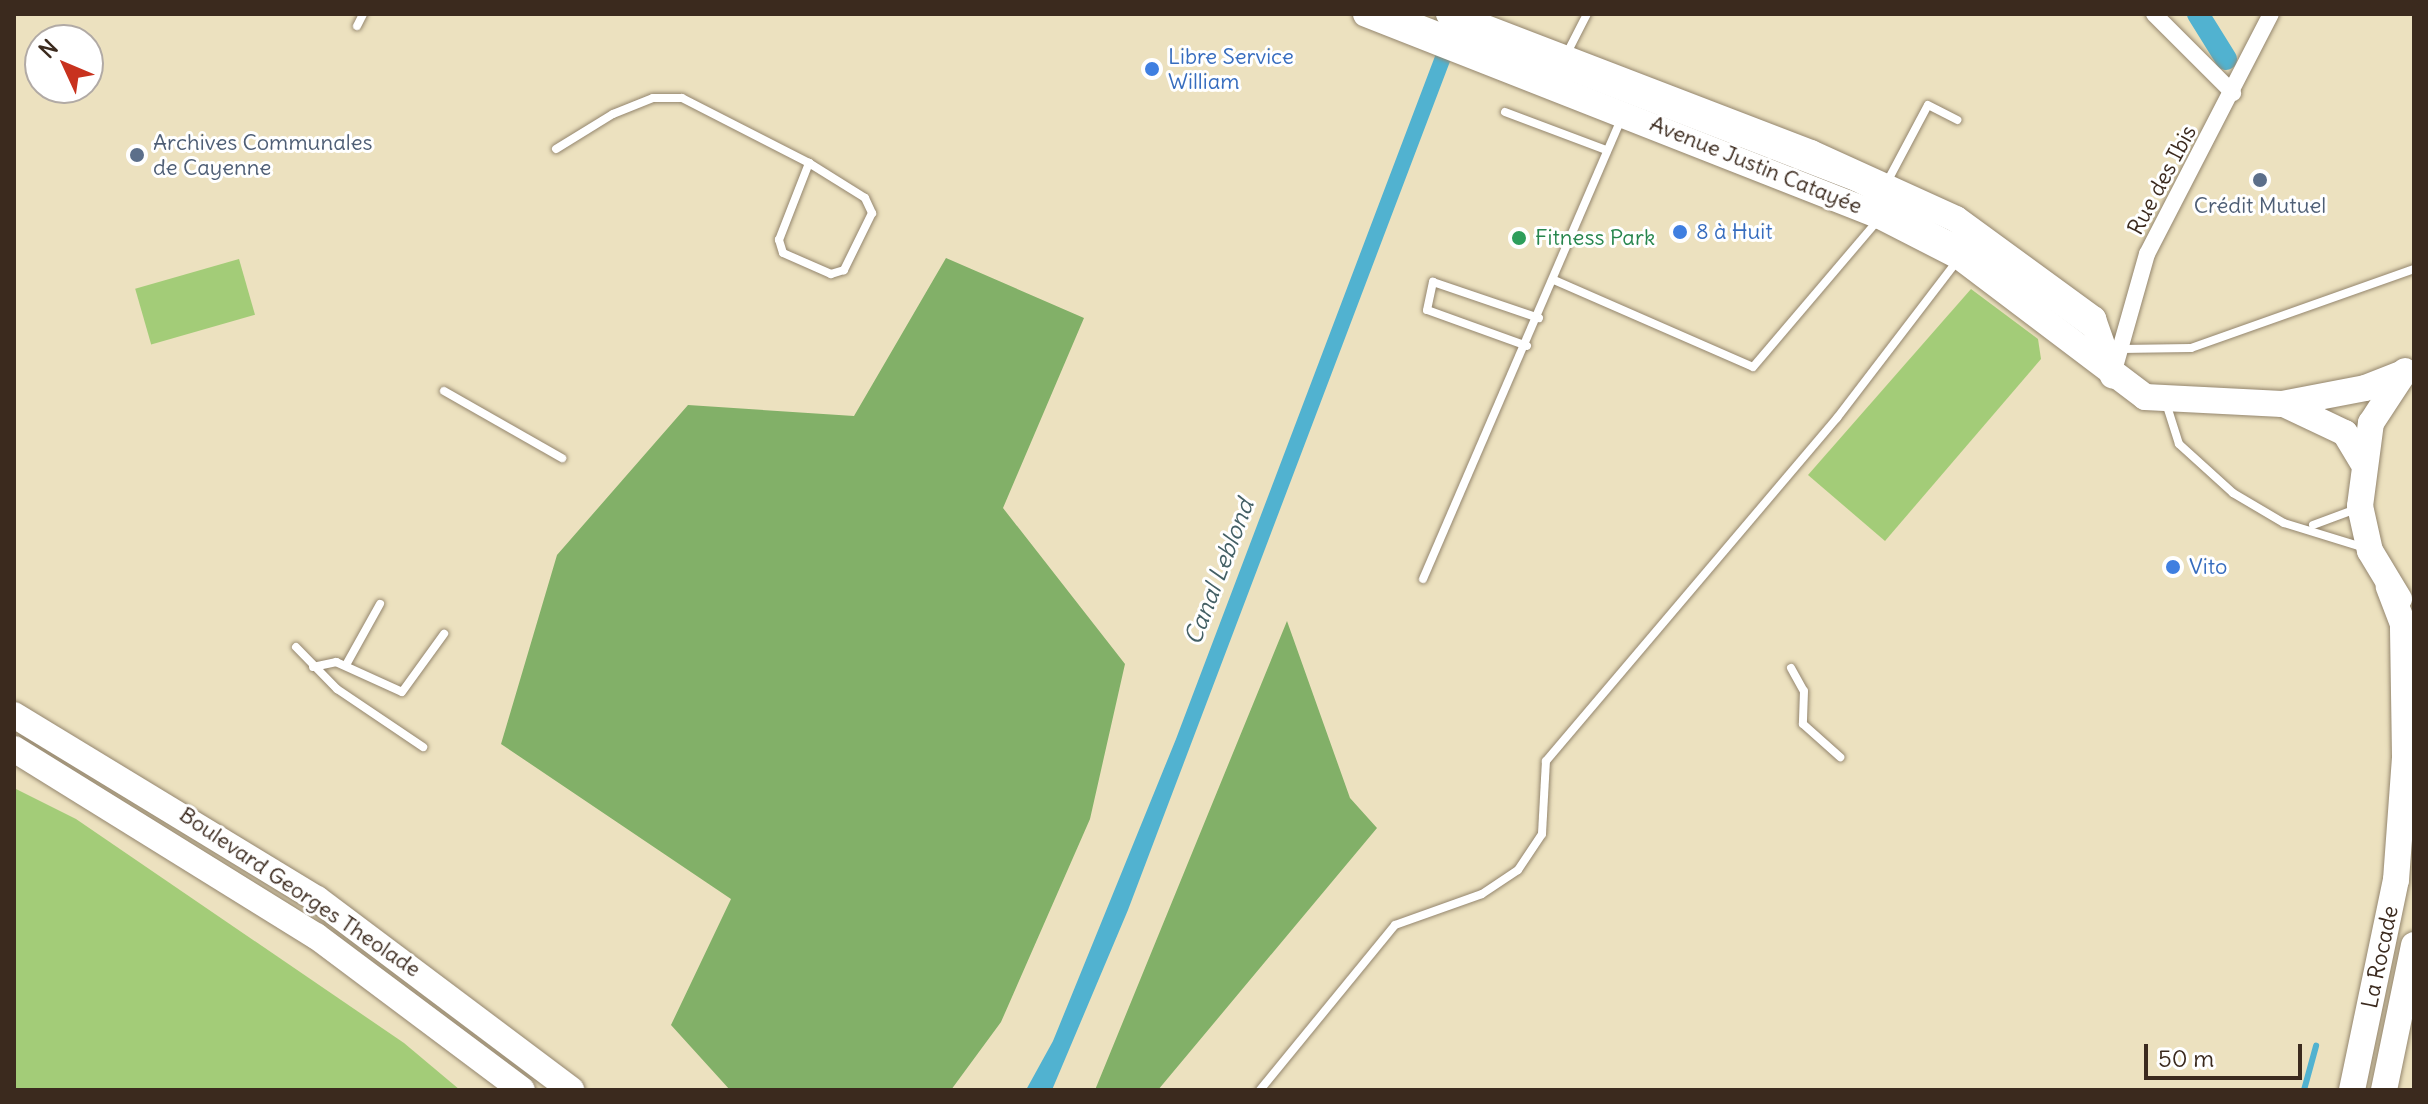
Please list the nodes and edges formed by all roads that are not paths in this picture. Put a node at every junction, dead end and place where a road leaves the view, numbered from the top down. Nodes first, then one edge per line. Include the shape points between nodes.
1 (363, 14) edge
2 (1366, 14) edge
3 (1449, 14) edge
4 (1587, 14) edge
5 (2154, 14) edge
6 (2271, 14) edge
7 (1413, 22) edge
8 (357, 26) dead end
9 (1478, 42) junction
10 (1565, 57) junction
11 (2233, 93) junction
12 (1505, 112) dead end
13 (1624, 112) junction
14 (1957, 120) dead end
15 (556, 149) dead end
16 (1606, 150) junction
17 (809, 163) junction
18 (1886, 185) junction
19 (1880, 216) junction
20 (1960, 257) junction
21 (2414, 269) edge
22 (1554, 280) junction
23 (1539, 318) junction
24 (1527, 346) junction
25 (2110, 346) junction
26 (2408, 368) edge
27 (2113, 376) junction
28 (444, 391) dead end
29 (2166, 403) junction
30 (2282, 404) junction
31 (562, 458) dead end
32 (2362, 461) junction
33 (2360, 506) junction
34 (2308, 526) junction
35 (2370, 551) junction
36 (1423, 579) dead end
37 (2389, 587) junction
38 (380, 604) dead end
39 (2414, 615) edge
40 (444, 634) dead end
41 (296, 647) dead end
42 (346, 665) junction
43 (313, 667) junction
44 (1791, 668) dead end
45 (14, 715) edge
46 (423, 747) dead end
47 (14, 749) edge
48 (1840, 757) dead end
49 (2414, 945) edge
50 (522, 1090) edge
51 (571, 1090) edge
52 (1260, 1090) edge
53 (2352, 1090) edge
54 (2384, 1090) edge

1 - 8 lane
2 - 7 main road, Avenue Justin Catayée
3 - 9 main road, Avenue Justin Catayée
4 - 10 lane
5 - 11 street
6 - 11 street, Rue des Ibis
7 - 9 main road, Avenue Justin Catayée
9 - 10 main road, Avenue Justin Catayée
9 - 13 main road, Avenue Justin Catayée
9 - 25 lane via 1854,187 1964,242
10 - 18 main road, Avenue Justin Catayée
11 - 25 street, Rue des Ibis via 2147,254
12 - 16 lane
13 - 16 lane
13 - 19 main road, Avenue Justin Catayée
14 - 18 lane via 1928,105
15 - 17 lane via 613,114 653,98 682,98
16 - 22 lane
17 - 17 lane via 865,198 872,213 844,270 831,274 783,253 779,240
18 - 25 main road, Avenue Justin Catayée via 1956,219 2048,283 2093,319
19 - 20 main road, Avenue Justin Catayée
19 - 22 lane via 1753,367
20 - 27 main road, Avenue Justin Catayée
20 - 52 lane via 1837,418 1546,761 1542,834 1518,870 1482,894 1395,925
21 - 25 lane via 2191,348
22 - 23 lane
23 - 24 lane
23 - 24 lane via 1438,280 1428,293 1427,310
24 - 36 lane
25 - 27 main road, Avenue Justin Catayée
26 - 30 main road, Avenue Justin Catayée via 2365,388
26 - 32 main road via 2371,423
27 - 29 main road, Avenue Justin Catayée
28 - 31 lane
29 - 30 main road, Avenue Justin Catayée
29 - 34 lane via 2179,444 2233,493 2284,523
30 - 32 main road, Avenue Justin Catayée via 2345,433
32 - 33 main road
33 - 34 lane
33 - 35 main road
34 - 35 lane
35 - 37 main road
37 - 39 main road
37 - 53 main road, La Rocade via 2403,624 2408,667 2401,818 2396,880
38 - 42 lane
40 - 42 lane via 402,692
41 - 43 lane
42 - 43 lane
43 - 46 lane
44 - 48 lane via 1804,691 1803,724
45 - 51 main road, Boulevard Georges Theolade via 317,899
47 - 50 main road, Boulevard Georges Theolade via 316,936
49 - 54 main road, La Rocade

